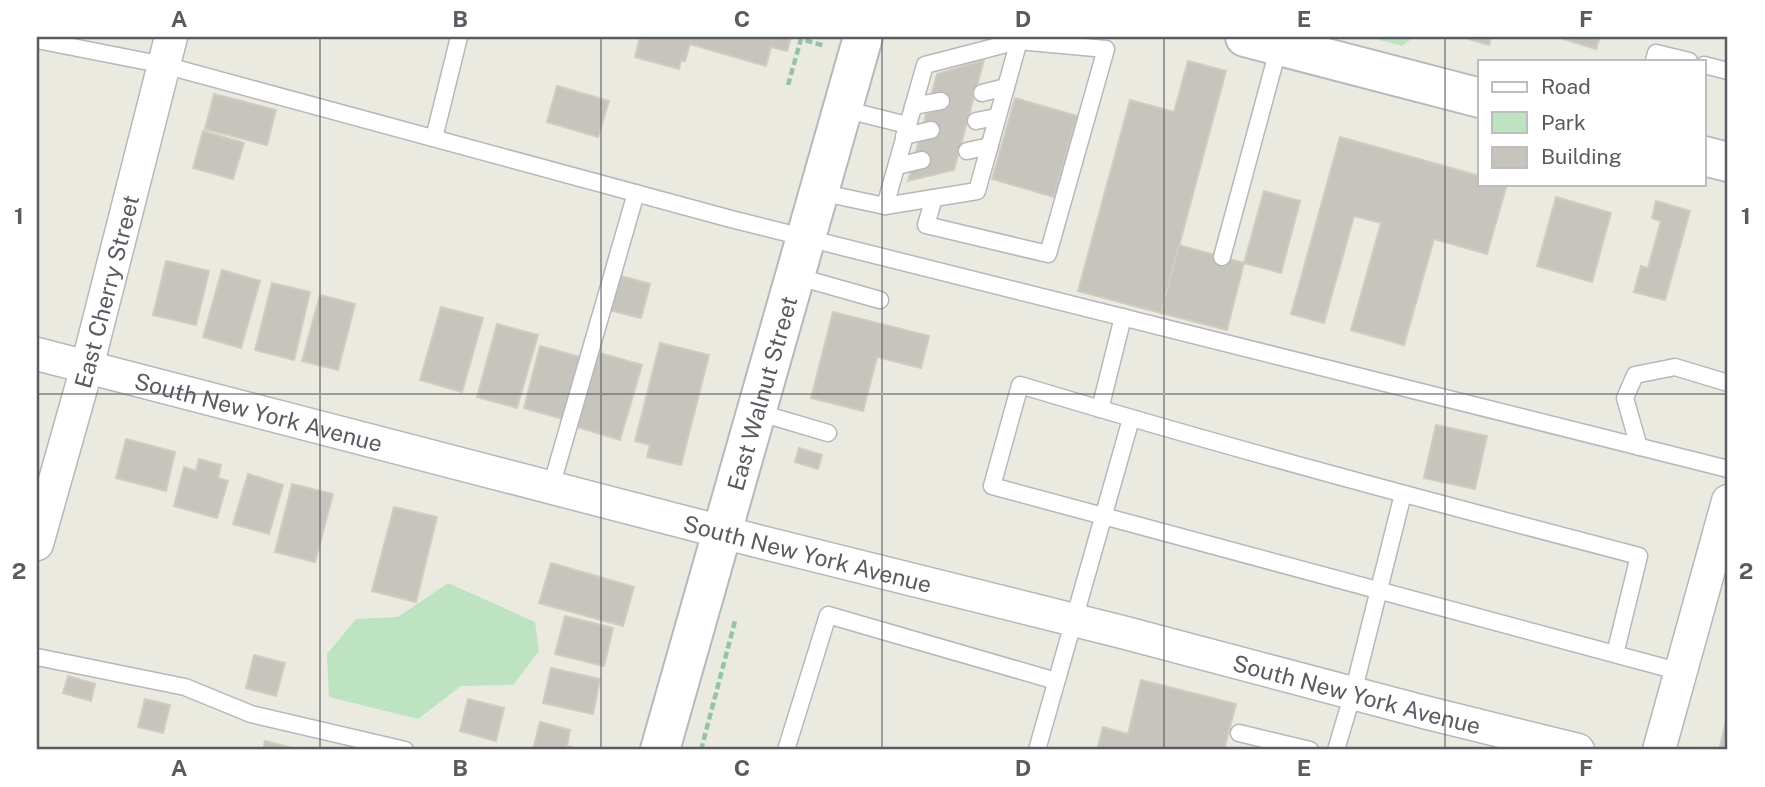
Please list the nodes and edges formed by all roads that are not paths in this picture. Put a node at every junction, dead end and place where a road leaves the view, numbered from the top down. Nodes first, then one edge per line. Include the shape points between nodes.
1 (459, 37) edge
2 (1019, 39) edge
3 (37, 40) edge
4 (1262, 41) edge
5 (860, 46) edge
6 (168, 51) edge
7 (1654, 60) edge
8 (1685, 60) edge
9 (1706, 66) edge
10 (1728, 71) edge
11 (1006, 87) junction
12 (982, 93) dead end
13 (1478, 96) edge
14 (941, 101) dead end
15 (913, 106) junction
16 (843, 109) junction
17 (996, 117) junction
18 (976, 121) dead end
19 (906, 130) junction
20 (932, 130) dead end
21 (434, 138) junction
22 (990, 146) junction
23 (967, 151) dead end
24 (1706, 156) edge
25 (922, 160) dead end
26 (1728, 162) edge
27 (897, 166) junction
28 (819, 192) junction
29 (636, 193) junction
30 (933, 198) junction
31 (885, 206) junction
32 (806, 237) junction
33 (1222, 257) dead end
34 (795, 276) junction
35 (880, 300) dead end
36 (1123, 317) junction
37 (37, 354) edge
38 (87, 367) junction
39 (1728, 383) edge
40 (1100, 409) junction
41 (756, 412) junction
42 (1131, 419) junction
43 (828, 433) dead end
44 (1639, 447) junction
45 (1728, 470) edge
46 (551, 488) junction
47 (1403, 494) junction
48 (1728, 501) edge
49 (1103, 516) junction
50 (722, 532) junction
51 (37, 544) edge
52 (1380, 590) junction
53 (1074, 620) junction
54 (1615, 653) junction
55 (37, 657) edge
56 (1681, 671) junction
57 (1056, 681) junction
58 (1353, 693) junction
59 (1239, 733) dead end
60 (1539, 745) edge
61 (405, 750) edge
62 (660, 750) edge
63 (786, 750) edge
64 (1037, 750) edge
65 (1310, 750) edge
66 (1336, 750) edge
67 (1578, 750) edge
68 (1659, 750) edge

1 - 21 lane
2 - 11 lane
2 - 15 lane via 925,65
2 - 30 lane via 1106,49 1048,254 926,225
3 - 6 lane
4 - 13 main road
4 - 33 lane
5 - 16 main road, East Walnut Street
6 - 21 lane
6 - 38 street, East Cherry Street
7 - 8 lane via 1656,53
9 - 10 lane
11 - 12 lane
11 - 17 lane
14 - 15 lane
15 - 19 lane
16 - 19 lane
16 - 28 main road, East Walnut Street
17 - 18 lane
17 - 22 lane
19 - 20 lane
19 - 27 lane
21 - 29 lane
22 - 23 lane
22 - 30 lane via 977,191
24 - 26 main road
25 - 27 lane
27 - 31 lane
28 - 31 lane
28 - 32 main road, East Walnut Street
29 - 32 lane
29 - 46 lane
30 - 31 lane
32 - 34 main road, East Walnut Street
32 - 36 lane
34 - 35 lane
34 - 41 main road, East Walnut Street
36 - 40 lane
36 - 44 lane
37 - 38 street, South New York Avenue
38 - 46 street, South New York Avenue
38 - 51 street, East Cherry Street
39 - 44 lane via 1675,368 1634,375 1625,398
40 - 42 lane
40 - 49 lane via 1020,386 992,486
41 - 43 lane
41 - 50 main road, East Walnut Street
42 - 47 lane
42 - 49 lane
44 - 45 lane
46 - 50 street, South New York Avenue
47 - 52 lane
47 - 54 lane via 1639,556
48 - 56 street
49 - 52 lane
49 - 53 lane
50 - 53 street, South New York Avenue
50 - 62 main road, East Walnut Street
52 - 54 lane
52 - 58 lane
53 - 57 lane
53 - 58 street, South New York Avenue
54 - 56 lane
55 - 61 lane via 185,687 251,714
56 - 68 street
57 - 63 lane via 828,615
57 - 64 lane
58 - 60 street, South New York Avenue
58 - 66 lane
59 - 65 lane
60 - 67 street, South New York Avenue

